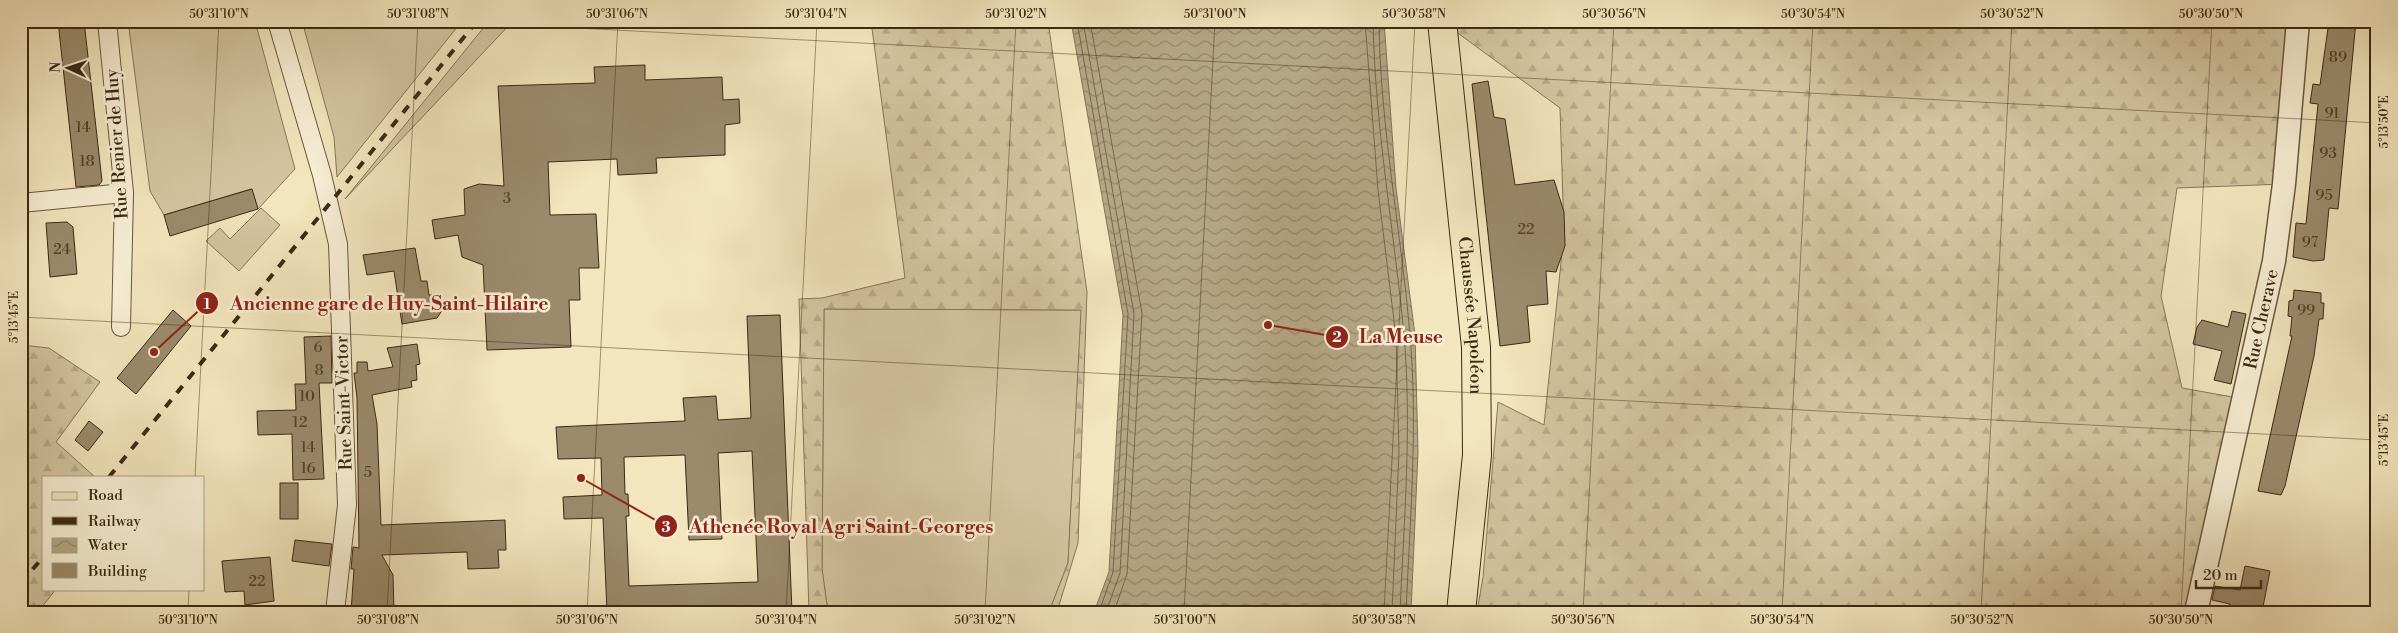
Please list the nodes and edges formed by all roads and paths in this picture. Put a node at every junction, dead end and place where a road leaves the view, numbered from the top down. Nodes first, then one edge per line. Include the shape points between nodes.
1 (107, 21) edge
2 (277, 21) edge
3 (1442, 21) edge
4 (2298, 21) edge
5 (124, 193) junction
6 (21, 203) edge
7 (121, 327) dead end
8 (335, 612) edge
9 (1461, 612) edge
10 (2196, 612) edge

1 - 5 street, Rue Renier de Huy
2 - 8 street, Rue Saint-Victor via 322,175 338,244 347,504
3 - 9 main road, Chaussée Napoléon via 1476,347 1477,455
4 - 10 street, Rue Cherave via 2274,261
5 - 6 street
5 - 7 street, Rue Renier de Huy

